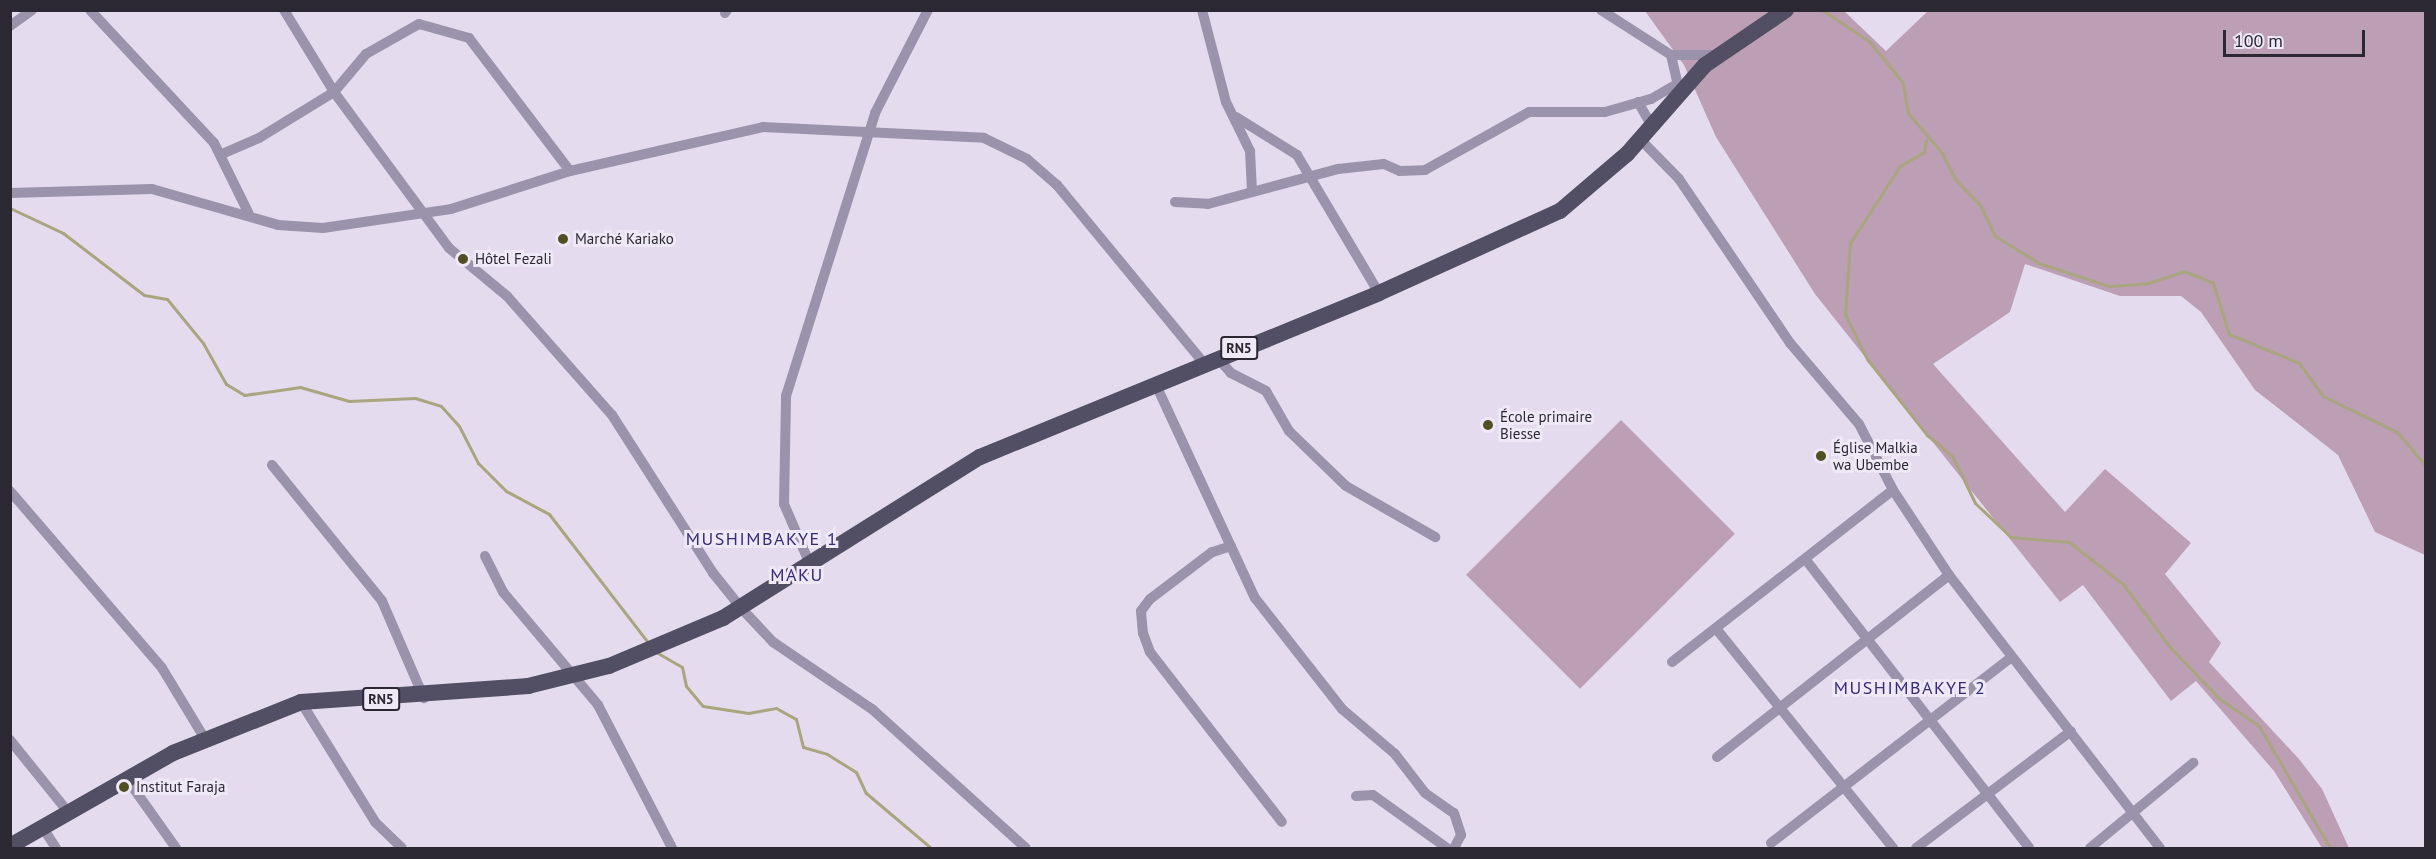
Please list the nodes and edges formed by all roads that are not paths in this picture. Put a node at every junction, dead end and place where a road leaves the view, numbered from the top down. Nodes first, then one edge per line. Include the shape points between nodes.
1 (32, 10) edge
2 (90, 10) edge
3 (284, 10) edge
4 (928, 10) edge
5 (1202, 10) edge
6 (1601, 10) edge
7 (1786, 10) edge
8 (10, 26) edge
9 (1671, 55) junction
10 (1717, 55) junction
11 (1679, 89) junction
12 (334, 93) junction
13 (1638, 102) junction
14 (1236, 117) junction
15 (1652, 126) junction
16 (871, 131) junction
17 (1640, 139) junction
18 (222, 154) junction
19 (570, 171) junction
20 (1309, 177) junction
21 (1252, 190) junction
22 (10, 193) edge
23 (1175, 202) dead end
24 (249, 214) junction
25 (425, 214) junction
26 (1379, 293) junction
27 (1210, 359) junction
28 (1156, 385) junction
29 (272, 465) dead end
30 (1893, 490) junction
31 (10, 491) edge
32 (1434, 537) dead end
33 (1231, 546) junction
34 (485, 556) dead end
35 (1806, 560) junction
36 (809, 562) junction
37 (1949, 575) junction
38 (742, 609) junction
39 (1718, 630) junction
40 (1866, 640) junction
41 (2012, 657) junction
42 (1672, 662) dead end
43 (576, 675) junction
44 (423, 698) junction
45 (301, 702) junction
46 (1779, 708) junction
47 (1929, 721) junction
48 (2071, 731) junction
49 (205, 739) junction
50 (10, 740) edge
51 (1717, 756) dead end
52 (2193, 763) dead end
53 (127, 779) junction
54 (1844, 787) junction
55 (1987, 795) junction
56 (1356, 796) dead end
57 (69, 813) junction
58 (2132, 814) junction
59 (1281, 822) dead end
60 (43, 828) junction
61 (1771, 843) dead end
62 (10, 846) edge
63 (56, 849) edge
64 (176, 849) edge
65 (402, 849) edge
66 (672, 849) edge
67 (1026, 849) edge
68 (1447, 849) edge
69 (1454, 849) edge
70 (1893, 849) edge
71 (1916, 849) edge
72 (2029, 849) edge
73 (2090, 849) edge
74 (2160, 849) edge

1 - 8 street
2 - 18 street
3 - 12 street
4 - 16 street
5 - 14 street via 1226,102
6 - 9 street
7 - 10 highway, RN5
9 - 10 street
9 - 11 street
10 - 11 highway, RN5
11 - 13 street
11 - 15 highway, RN5
12 - 18 street via 259,138
12 - 19 street via 366,54 419,24 460,32 548,135
12 - 25 street
13 - 15 street
13 - 20 street via 1572,115 1529,112 1425,170 1400,171 1384,165
14 - 20 street via 1297,156
14 - 21 street via 1250,151
15 - 17 highway, RN5
16 - 19 street via 763,127
16 - 27 street via 984,138 1027,159 1057,185
16 - 36 street via 783,414 784,504
17 - 26 highway, RN5 via 1560,211
17 - 30 street via 1679,179 1790,343 1831,386 1874,449
18 - 24 street
19 - 25 street
20 - 21 street
20 - 26 street
21 - 23 street via 1208,204
22 - 24 street via 152,189
24 - 25 street via 278,225 322,228
25 - 38 street via 449,248 507,296 600,400
26 - 27 highway, RN5
27 - 28 highway, RN5
27 - 32 street via 1266,391 1290,431 1346,486
28 - 33 street
28 - 36 highway, RN5 via 980,457
29 - 44 street via 382,601
30 - 35 street
30 - 37 street
31 - 49 street via 162,668
33 - 59 street via 1212,552 1174,586 1159,590 1141,611 1141,624 1150,652
33 - 69 street via 1255,598 1342,709 1395,754 1425,793 1454,813 1461,835
34 - 43 street via 504,592
35 - 39 street
35 - 40 street
36 - 38 highway, RN5
37 - 40 street
37 - 41 street
38 - 43 highway, RN5
38 - 67 street via 773,642 872,709
39 - 42 street
39 - 46 street
40 - 46 street
40 - 47 street
41 - 47 street
41 - 48 street
43 - 44 highway, RN5
43 - 66 street via 598,705
44 - 45 highway, RN5
45 - 49 highway, RN5
45 - 65 street via 375,822
46 - 51 street
46 - 54 street
47 - 54 street
47 - 55 street
48 - 55 street
48 - 58 street
49 - 53 highway, RN5
50 - 57 street
52 - 58 street
53 - 57 highway, RN5
53 - 64 street
54 - 61 street
54 - 70 street
55 - 71 street
55 - 72 street
56 - 68 street via 1373,795
57 - 60 highway, RN5
58 - 73 street
58 - 74 street
60 - 62 highway, RN5
60 - 63 street

